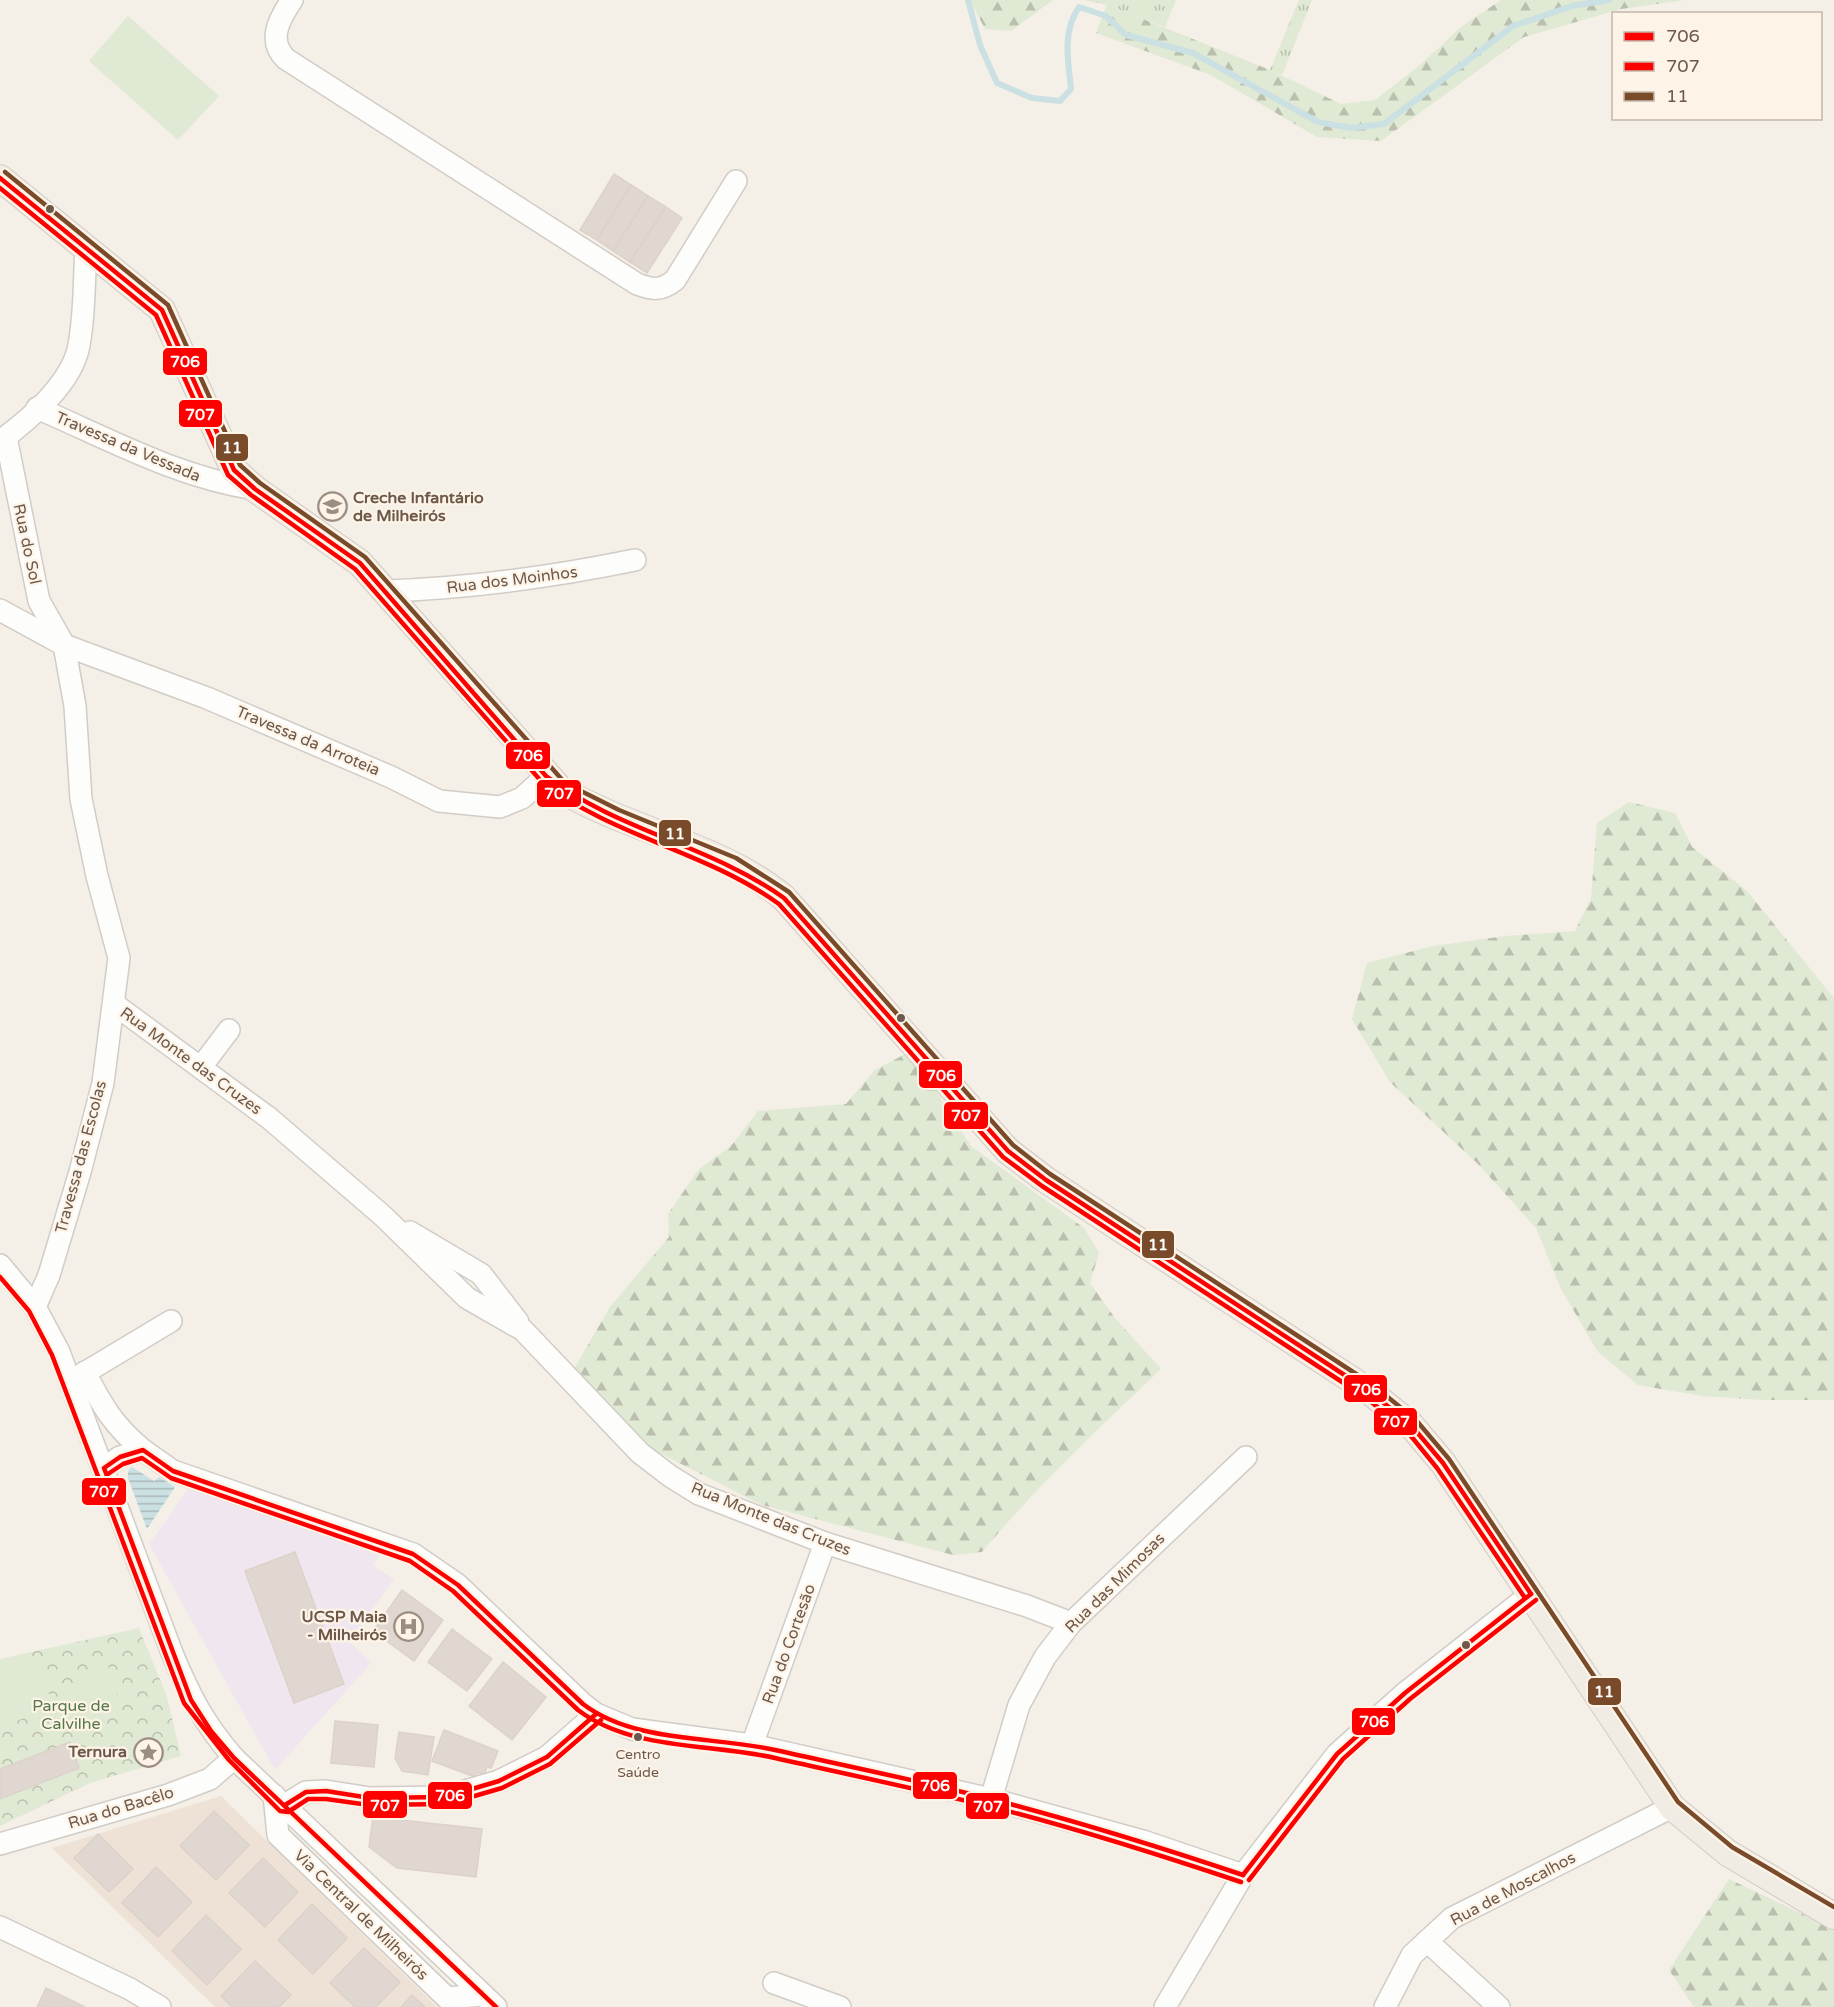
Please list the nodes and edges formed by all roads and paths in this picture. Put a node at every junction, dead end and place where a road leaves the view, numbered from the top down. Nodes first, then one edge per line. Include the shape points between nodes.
1 (292, 0) edge
2 (0, 178) edge
3 (736, 181) dead end
4 (86, 247) junction
5 (37, 408) junction
6 (3, 439) edge
7 (255, 489) junction
8 (635, 560) dead end
9 (387, 591) junction
10 (0, 610) edge
11 (64, 645) junction
12 (546, 776) junction
13 (114, 1004) junction
14 (229, 1030) dead end
15 (201, 1068) junction
16 (0, 1265) edge
17 (35, 1307) junction
18 (171, 1321) dead end
19 (78, 1377) junction
20 (142, 1450) junction
21 (1246, 1457) dead end
22 (104, 1468) junction
23 (825, 1543) junction
24 (1531, 1594) junction
25 (1071, 1623) junction
26 (596, 1714) junction
27 (752, 1745) junction
28 (234, 1758) junction
29 (992, 1798) junction
30 (279, 1800) junction
31 (1672, 1807) junction
32 (0, 1844) edge
33 (1243, 1875) junction
34 (1834, 1916) edge
35 (0, 1928) edge
36 (1427, 1941) junction
37 (774, 1983) dead end
38 (490, 2001) edge
39 (160, 2007) edge
40 (840, 2007) edge
41 (1165, 2007) edge
42 (1385, 2007) edge
43 (1499, 2007) edge

1 - 3 street via 281,17 274,42 286,59 637,284 650,289 664,288 675,280
2 - 4 main road
4 - 5 street via 79,347 69,373
4 - 7 main road via 162,310 228,460
5 - 6 street
5 - 7 street, Travessa da Vessada via 173,468 220,484
6 - 11 street, Rua do Sol via 39,601
7 - 9 main road via 360,563
8 - 9 street, Rua dos Moinhos via 560,576 465,588
9 - 12 main road
10 - 11 street
11 - 12 street, Travessa da Arroteia via 207,698 439,801 500,807 522,798
11 - 13 street, Rua Monte das Cruzes via 75,706 81,799 119,958
12 - 24 main road via 560,789 604,813 744,870 784,898 1008,1151 1046,1180 1369,1391 1411,1425 1443,1463
13 - 15 street, Rua Monte das Cruzes
13 - 17 street, Travessa das Escolas via 103,1083 80,1172 49,1275
14 - 15 street
15 - 23 street, Rua Monte das Cruzes via 268,1118 383,1216 467,1298 524,1330 640,1453 670,1476 699,1494
16 - 17 street
17 - 19 street
18 - 19 street
19 - 20 street via 114,1423
19 - 22 street, Via Central de Milheirós
20 - 22 street via 120,1457
20 - 26 street via 173,1471 412,1554 458,1585
21 - 25 street, Rua das Mimosas
22 - 28 street, Via Central de Milheirós via 191,1700
23 - 25 street, Rua Monte das Cruzes
23 - 27 street, Rua do Cortesão
24 - 31 main road
24 - 33 street via 1405,1693 1337,1754
25 - 29 street, Rua das Mimosas via 1045,1658 1019,1705
26 - 27 street via 632,1730
26 - 30 street via 547,1757 499,1781 445,1797 370,1798 326,1791
27 - 29 street
28 - 30 street, Via Central de Milheirós
28 - 32 street, Rua do Bacêlo via 210,1779 168,1795
29 - 33 street via 1143,1841
30 - 38 street, Via Central de Milheirós
30 - 38 street, Via Central de Milheirós via 278,1835 447,1998
31 - 34 main road via 1728,1853
31 - 36 street, Rua de Moscalhos via 1452,1918
33 - 41 street
35 - 39 street
36 - 42 street, Rua de Moscalhos via 1412,1955
36 - 43 street
37 - 40 street

